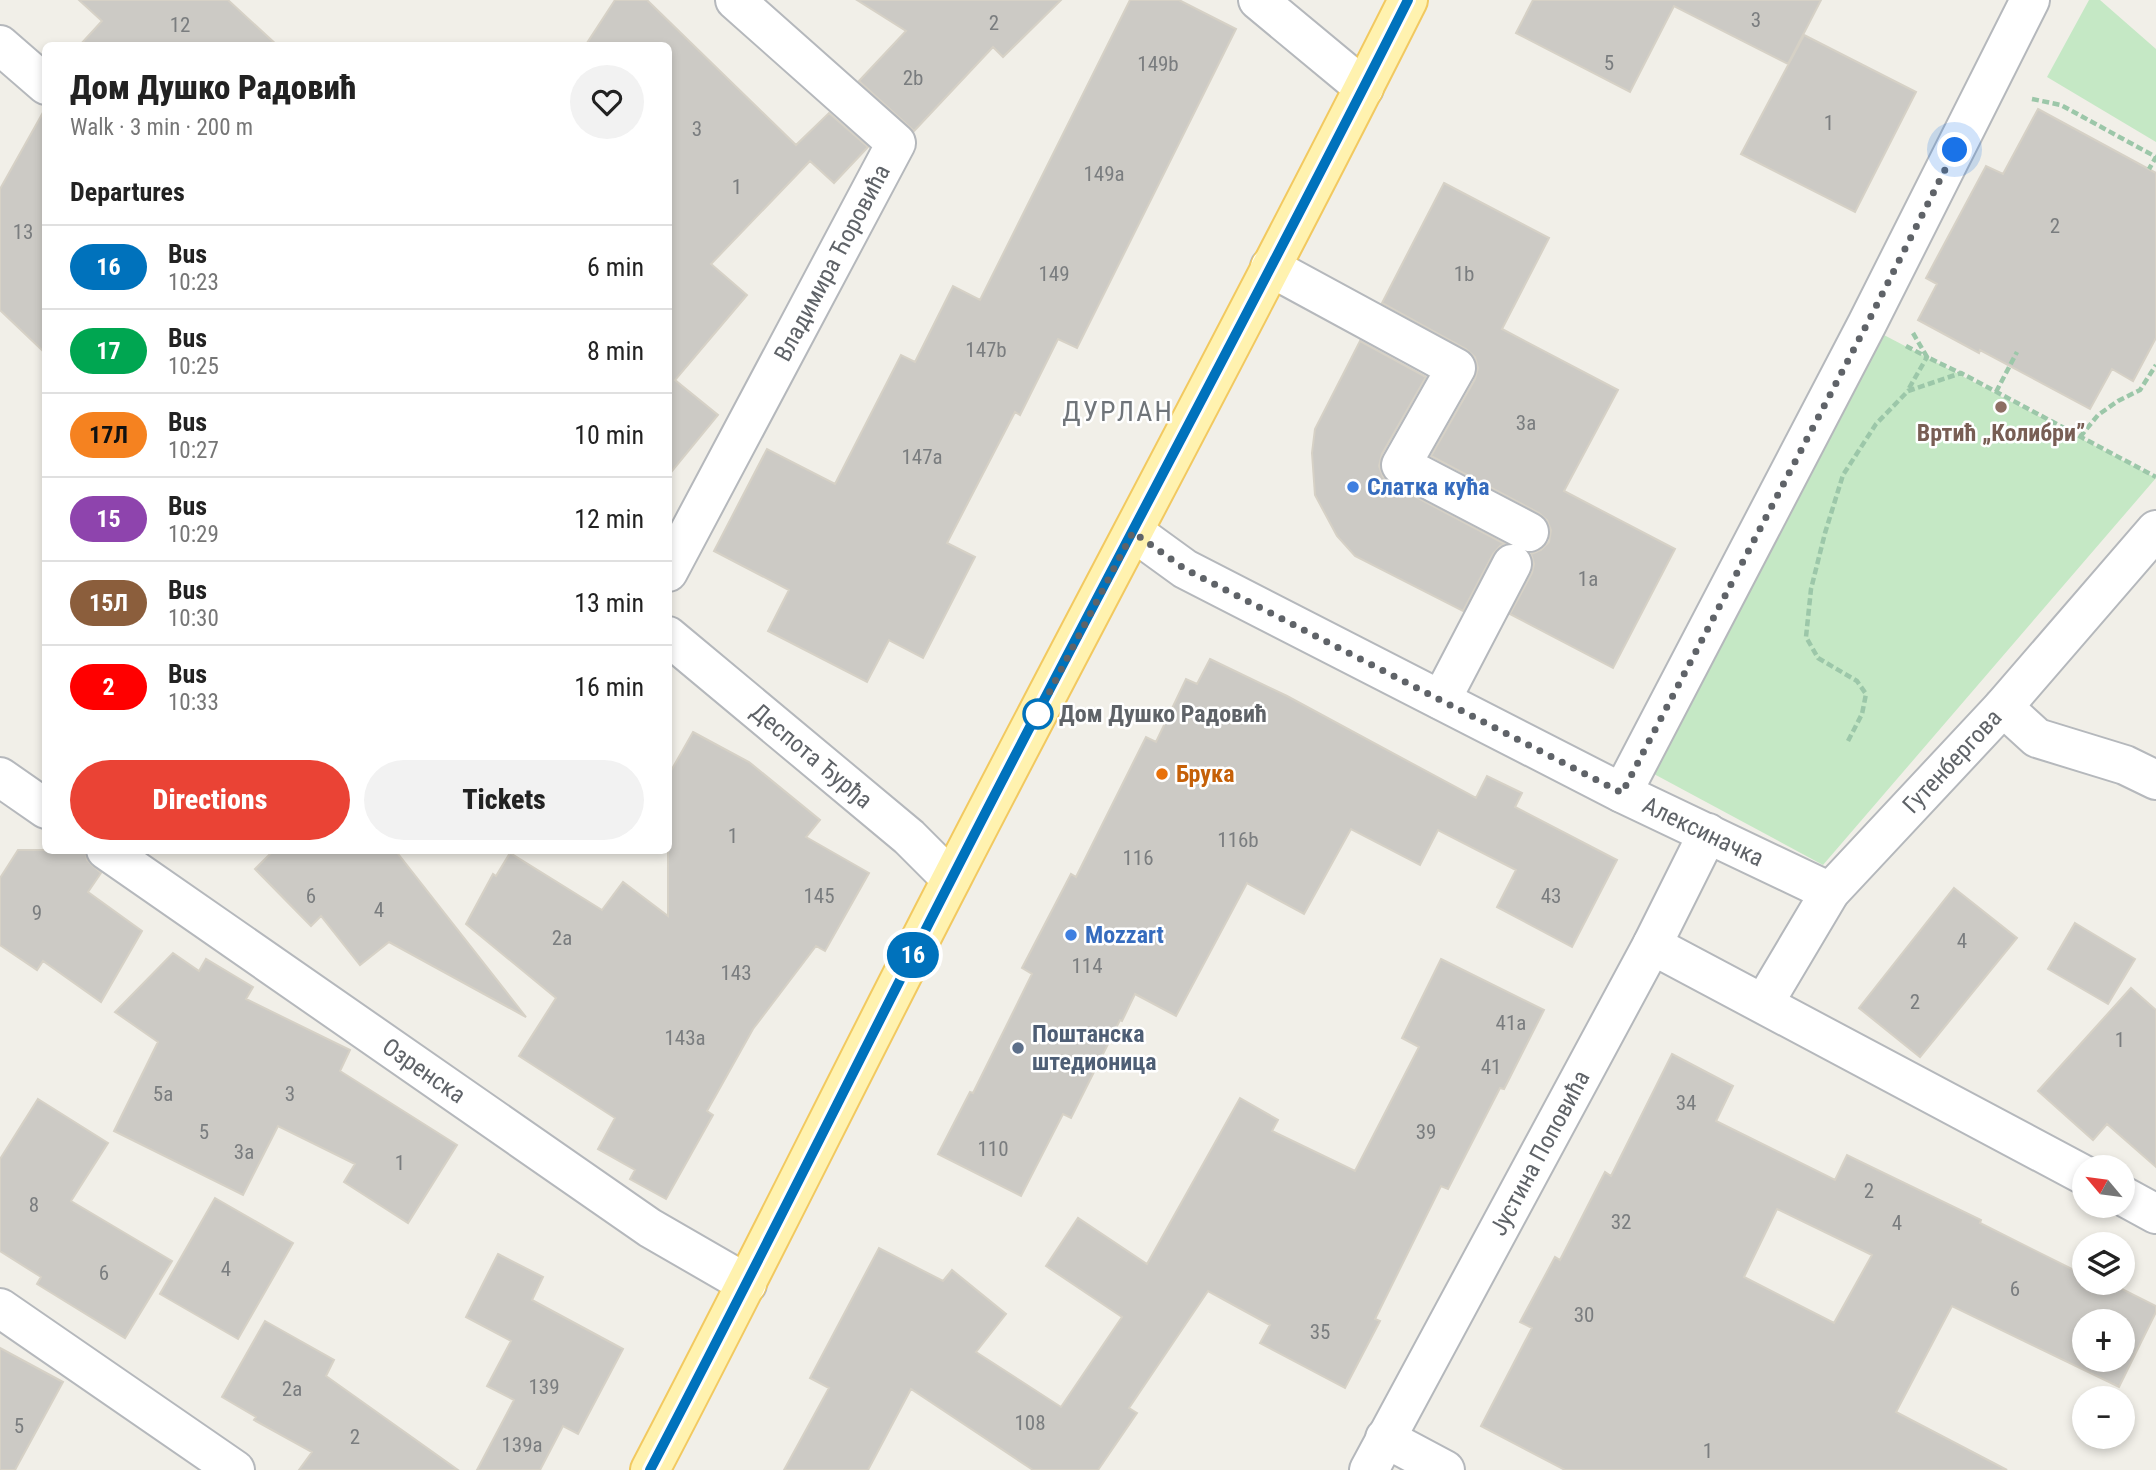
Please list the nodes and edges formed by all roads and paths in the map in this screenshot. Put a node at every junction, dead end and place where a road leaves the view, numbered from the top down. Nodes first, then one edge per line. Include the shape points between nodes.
1 (735, 0) edge
2 (1258, 0) edge
3 (1408, 0) edge
4 (2030, 0) edge
5 (0, 45) edge
6 (42, 82) edge
7 (1364, 88) junction
8 (2030, 98) dead end
9 (2149, 169) dead end
10 (1270, 267) junction
11 (1910, 327) dead end
12 (2017, 352) dead end
13 (1927, 357) junction
14 (2156, 365) edge
15 (1961, 373) junction
16 (1908, 391) junction
17 (1996, 392) junction
18 (2080, 437) junction
19 (2156, 477) edge
20 (2156, 530) edge
21 (1133, 532) junction
22 (672, 564) edge
23 (672, 639) edge
24 (1441, 700) junction
25 (2003, 707) junction
26 (1848, 741) dead end
27 (0, 777) edge
28 (2156, 780) edge
29 (1622, 793) junction
30 (42, 806) edge
31 (1708, 833) junction
32 (112, 854) edge
33 (951, 879) junction
34 (1830, 892) junction
35 (1652, 945) junction
36 (1764, 1003) junction
37 (2072, 1169) edge
38 (2135, 1203) edge
39 (2156, 1214) edge
40 (747, 1284) junction
41 (0, 1308) edge
42 (1377, 1454) edge
43 (235, 1470) edge
44 (650, 1470) edge
45 (1446, 1470) edge

1 - 22 street, Владимира Ћоровића via 896,143
2 - 7 street
3 - 7 main road
4 - 29 street
5 - 6 street
7 - 10 main road
8 - 9 path via 2061,105 2156,157
10 - 21 main road
10 - 24 street via 1456,368 1401,465 1520,548
11 - 13 path
12 - 17 path
13 - 15 path
13 - 16 path
14 - 18 path via 2140,390 2098,415
15 - 16 path
15 - 17 path
16 - 26 path via 1876,424 1843,475 1811,589 1806,637 1818,658 1857,681 1866,694
17 - 18 path
18 - 19 path
20 - 25 street, Гутенбергова
21 - 24 street, Алексиначка via 1185,569
21 - 33 main road
23 - 33 street, Деспота Ђурђа via 909,837
24 - 29 street, Алексиначка
25 - 28 street via 2037,738 2125,765
25 - 34 street, Гутенбергова
27 - 30 street
29 - 31 street, Алексиначка
31 - 34 street, Алексиначка
31 - 35 street, Јустина Поповића
32 - 40 street, Озренска via 650,1228
33 - 40 main road
34 - 36 street, Гутенбергова
35 - 36 street
35 - 42 street, Јустина Поповића
36 - 37 street
38 - 39 street
40 - 44 main road
41 - 43 street
42 - 45 street

